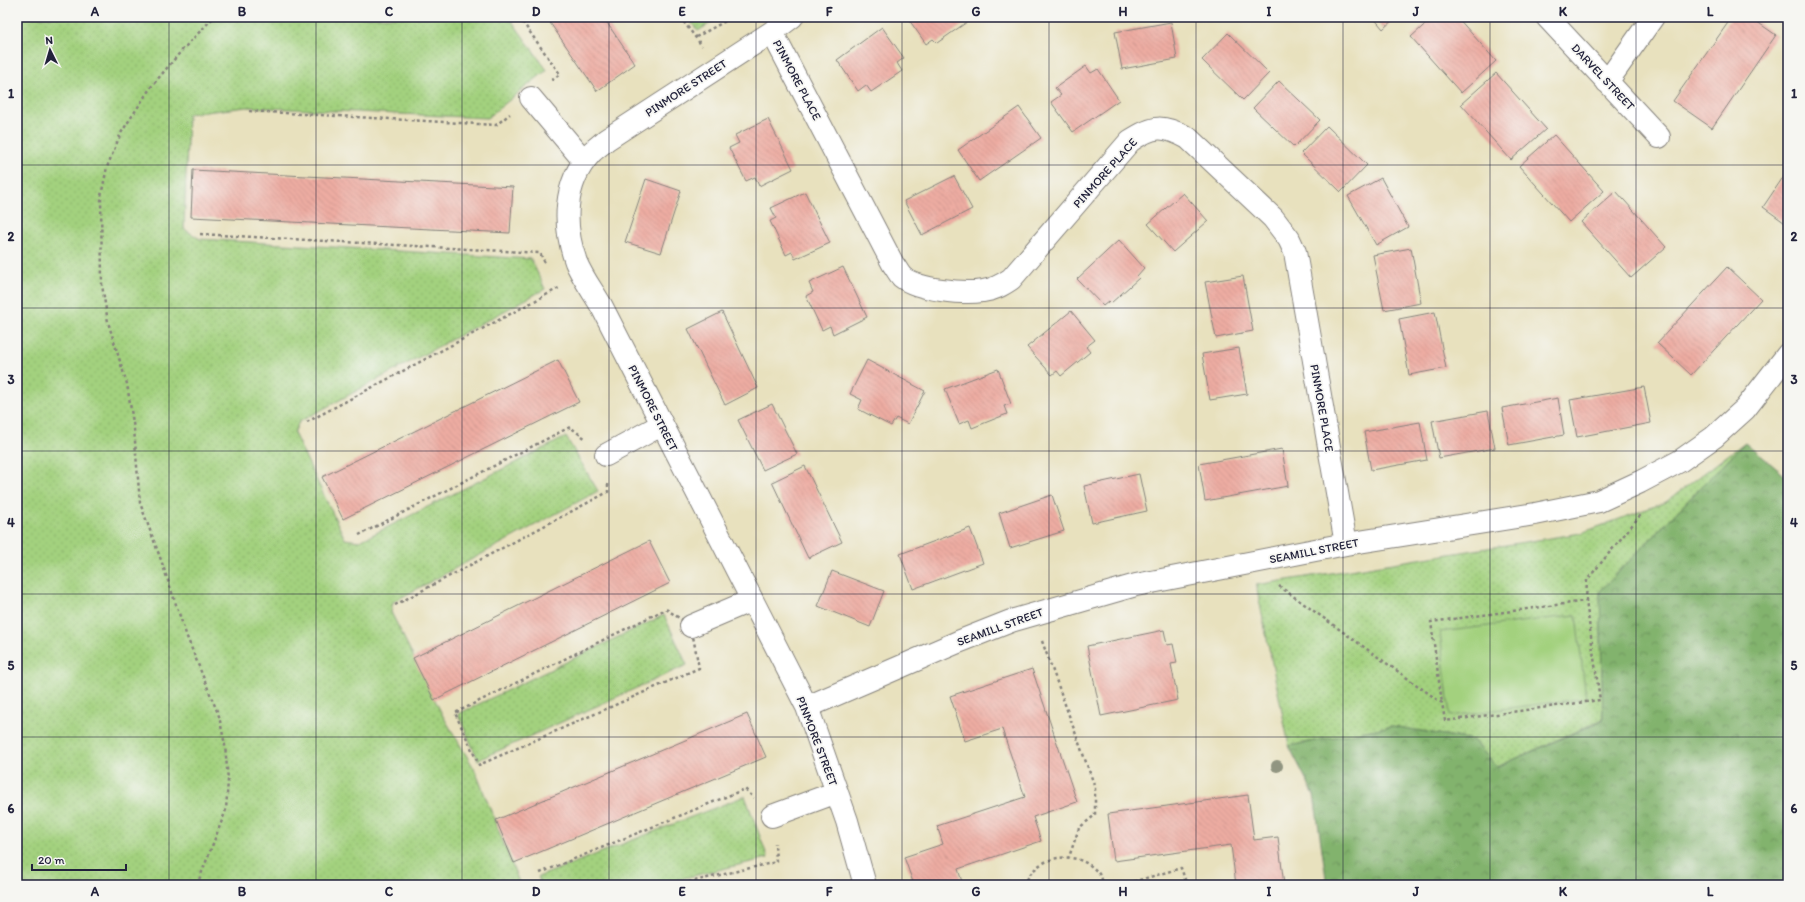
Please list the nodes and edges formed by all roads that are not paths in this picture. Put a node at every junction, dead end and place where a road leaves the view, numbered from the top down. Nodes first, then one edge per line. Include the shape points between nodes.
1 (792, 17) edge
2 (1653, 17) edge
3 (1548, 19) edge
4 (772, 32) junction
5 (1607, 82) junction
6 (531, 98) road end
7 (1659, 137) dead end
8 (584, 161) junction
9 (1788, 354) edge
10 (662, 425) junction
11 (606, 455) road end
12 (1346, 544) junction
13 (752, 600) junction
14 (690, 626) road end
15 (807, 707) junction
16 (837, 792) junction
17 (772, 816) road end
18 (865, 885) edge

1 - 4 street, PINMORE STREET
2 - 5 street
3 - 5 street, DARVEL STREET
4 - 8 street, PINMORE STREET via 606,140
4 - 12 street, PINMORE PLACE via 893,264 902,277 916,284 946,291 967,292 998,287 1011,279 1130,141 1156,128 1171,129 1188,138 1273,218 1289,239 1295,252
5 - 7 street, DARVEL STREET
6 - 8 street
8 - 10 street, PINMORE STREET via 569,192 567,211 577,262
9 - 12 street, SEAMILL STREET via 1763,388 1730,424 1680,461 1599,501 1536,514
10 - 11 street
10 - 13 street, PINMORE STREET
12 - 15 street, SEAMILL STREET via 1136,585 1033,614 958,642
13 - 14 street
13 - 15 street, PINMORE STREET
15 - 16 street, PINMORE STREET
16 - 17 street
16 - 18 street, PINMORE STREET

